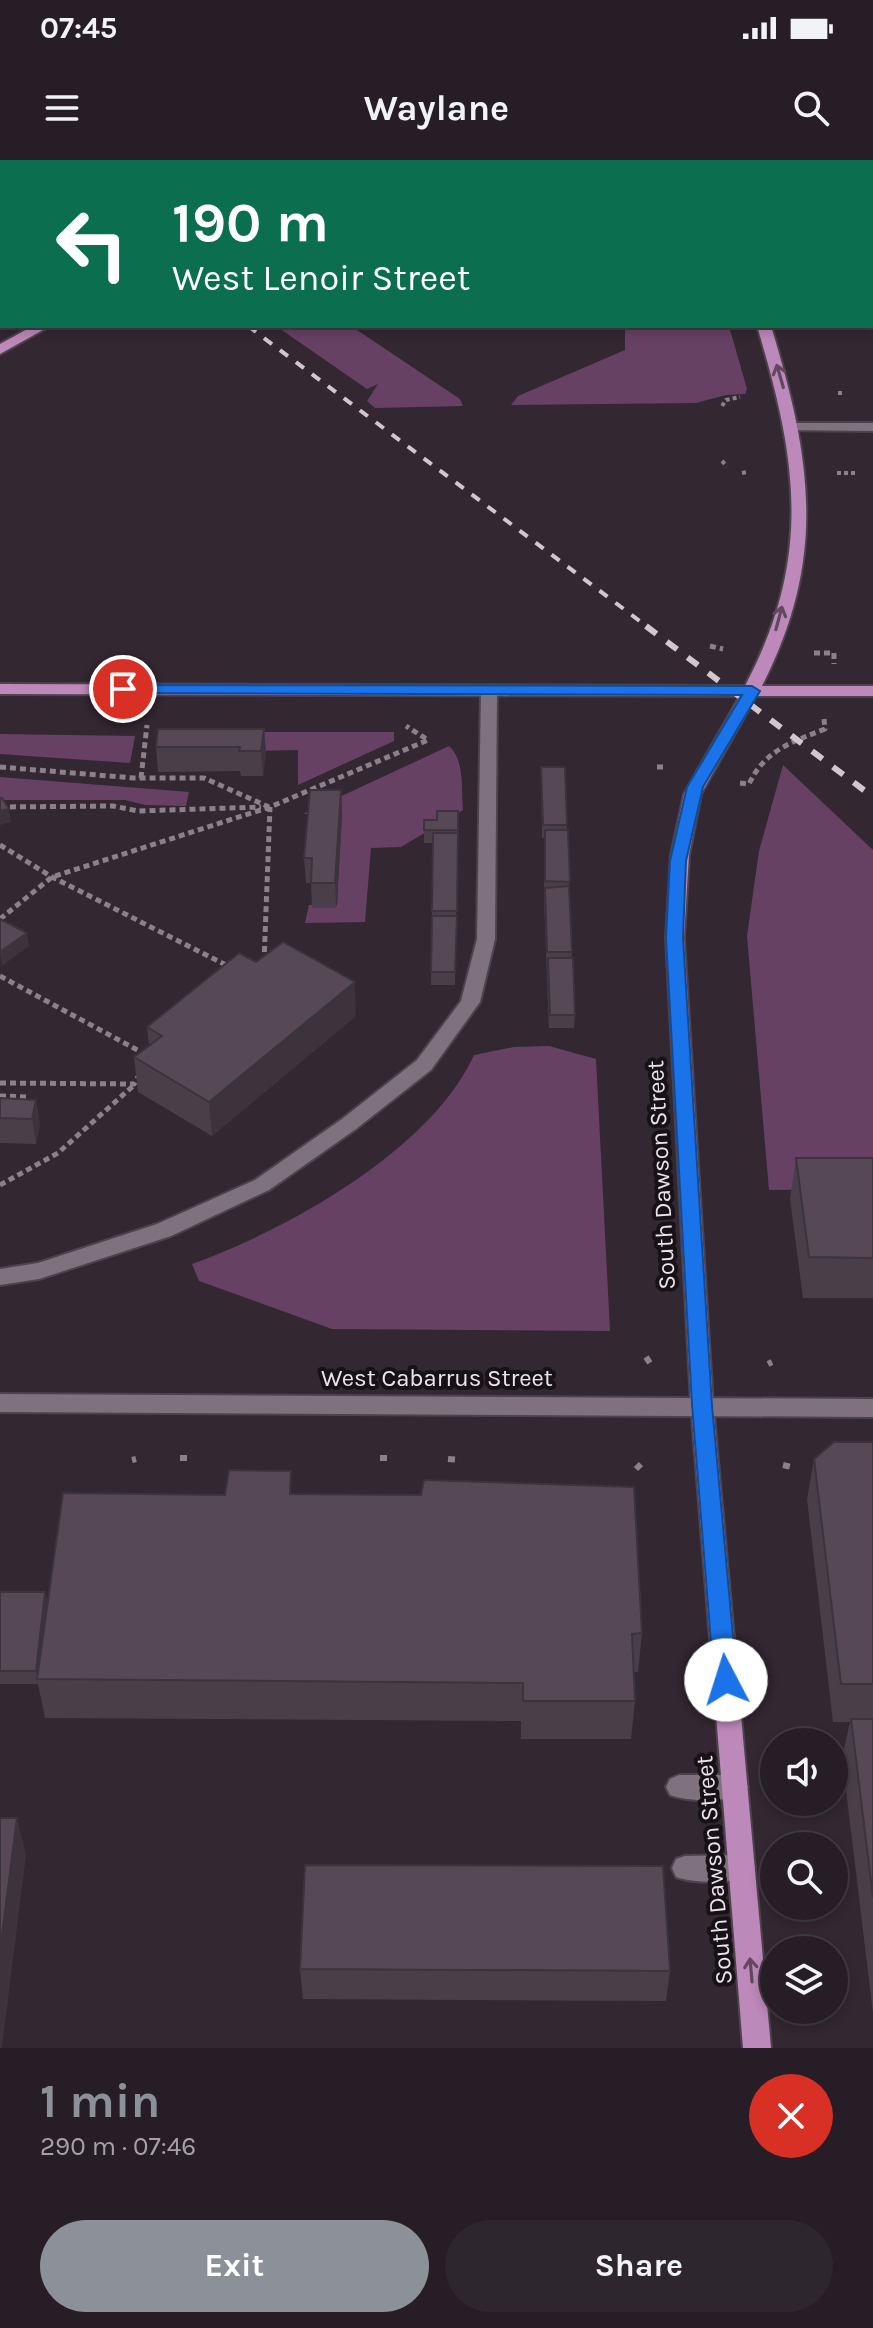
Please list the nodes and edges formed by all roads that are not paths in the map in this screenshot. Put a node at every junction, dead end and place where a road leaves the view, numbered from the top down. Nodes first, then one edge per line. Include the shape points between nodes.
1 (39, 328) edge
2 (765, 328) edge
3 (0, 350) edge
4 (789, 427) junction
5 (873, 427) edge
6 (0, 689) edge
7 (489, 690) junction
8 (752, 691) junction
9 (873, 691) edge
10 (0, 1277) edge
11 (0, 1403) edge
12 (702, 1405) junction
13 (873, 1408) edge
14 (679, 1787) dead end
15 (735, 1787) junction
16 (742, 1867) junction
17 (685, 1868) dead end
18 (757, 2048) edge

1 - 3 main road
4 -> 2 main road, South Dawson Street
4 - 5 street
8 -> 4 main road, South Dawson Street via 771,651 795,558 801,512
6 - 7 main road
7 - 8 main road
7 - 10 street via 486,939 470,1002 424,1065 262,1185 164,1230 39,1271
8 - 9 main road
8 - 12 main road, South Dawson Street via 695,787 678,861 675,938
11 - 12 street, West Cabarrus Street
12 - 13 street, West Cabarrus Street
12 - 15 main road, South Dawson Street
14 - 15 street
15 - 16 main road, South Dawson Street
16 - 17 street
18 -> 16 main road, South Dawson Street

